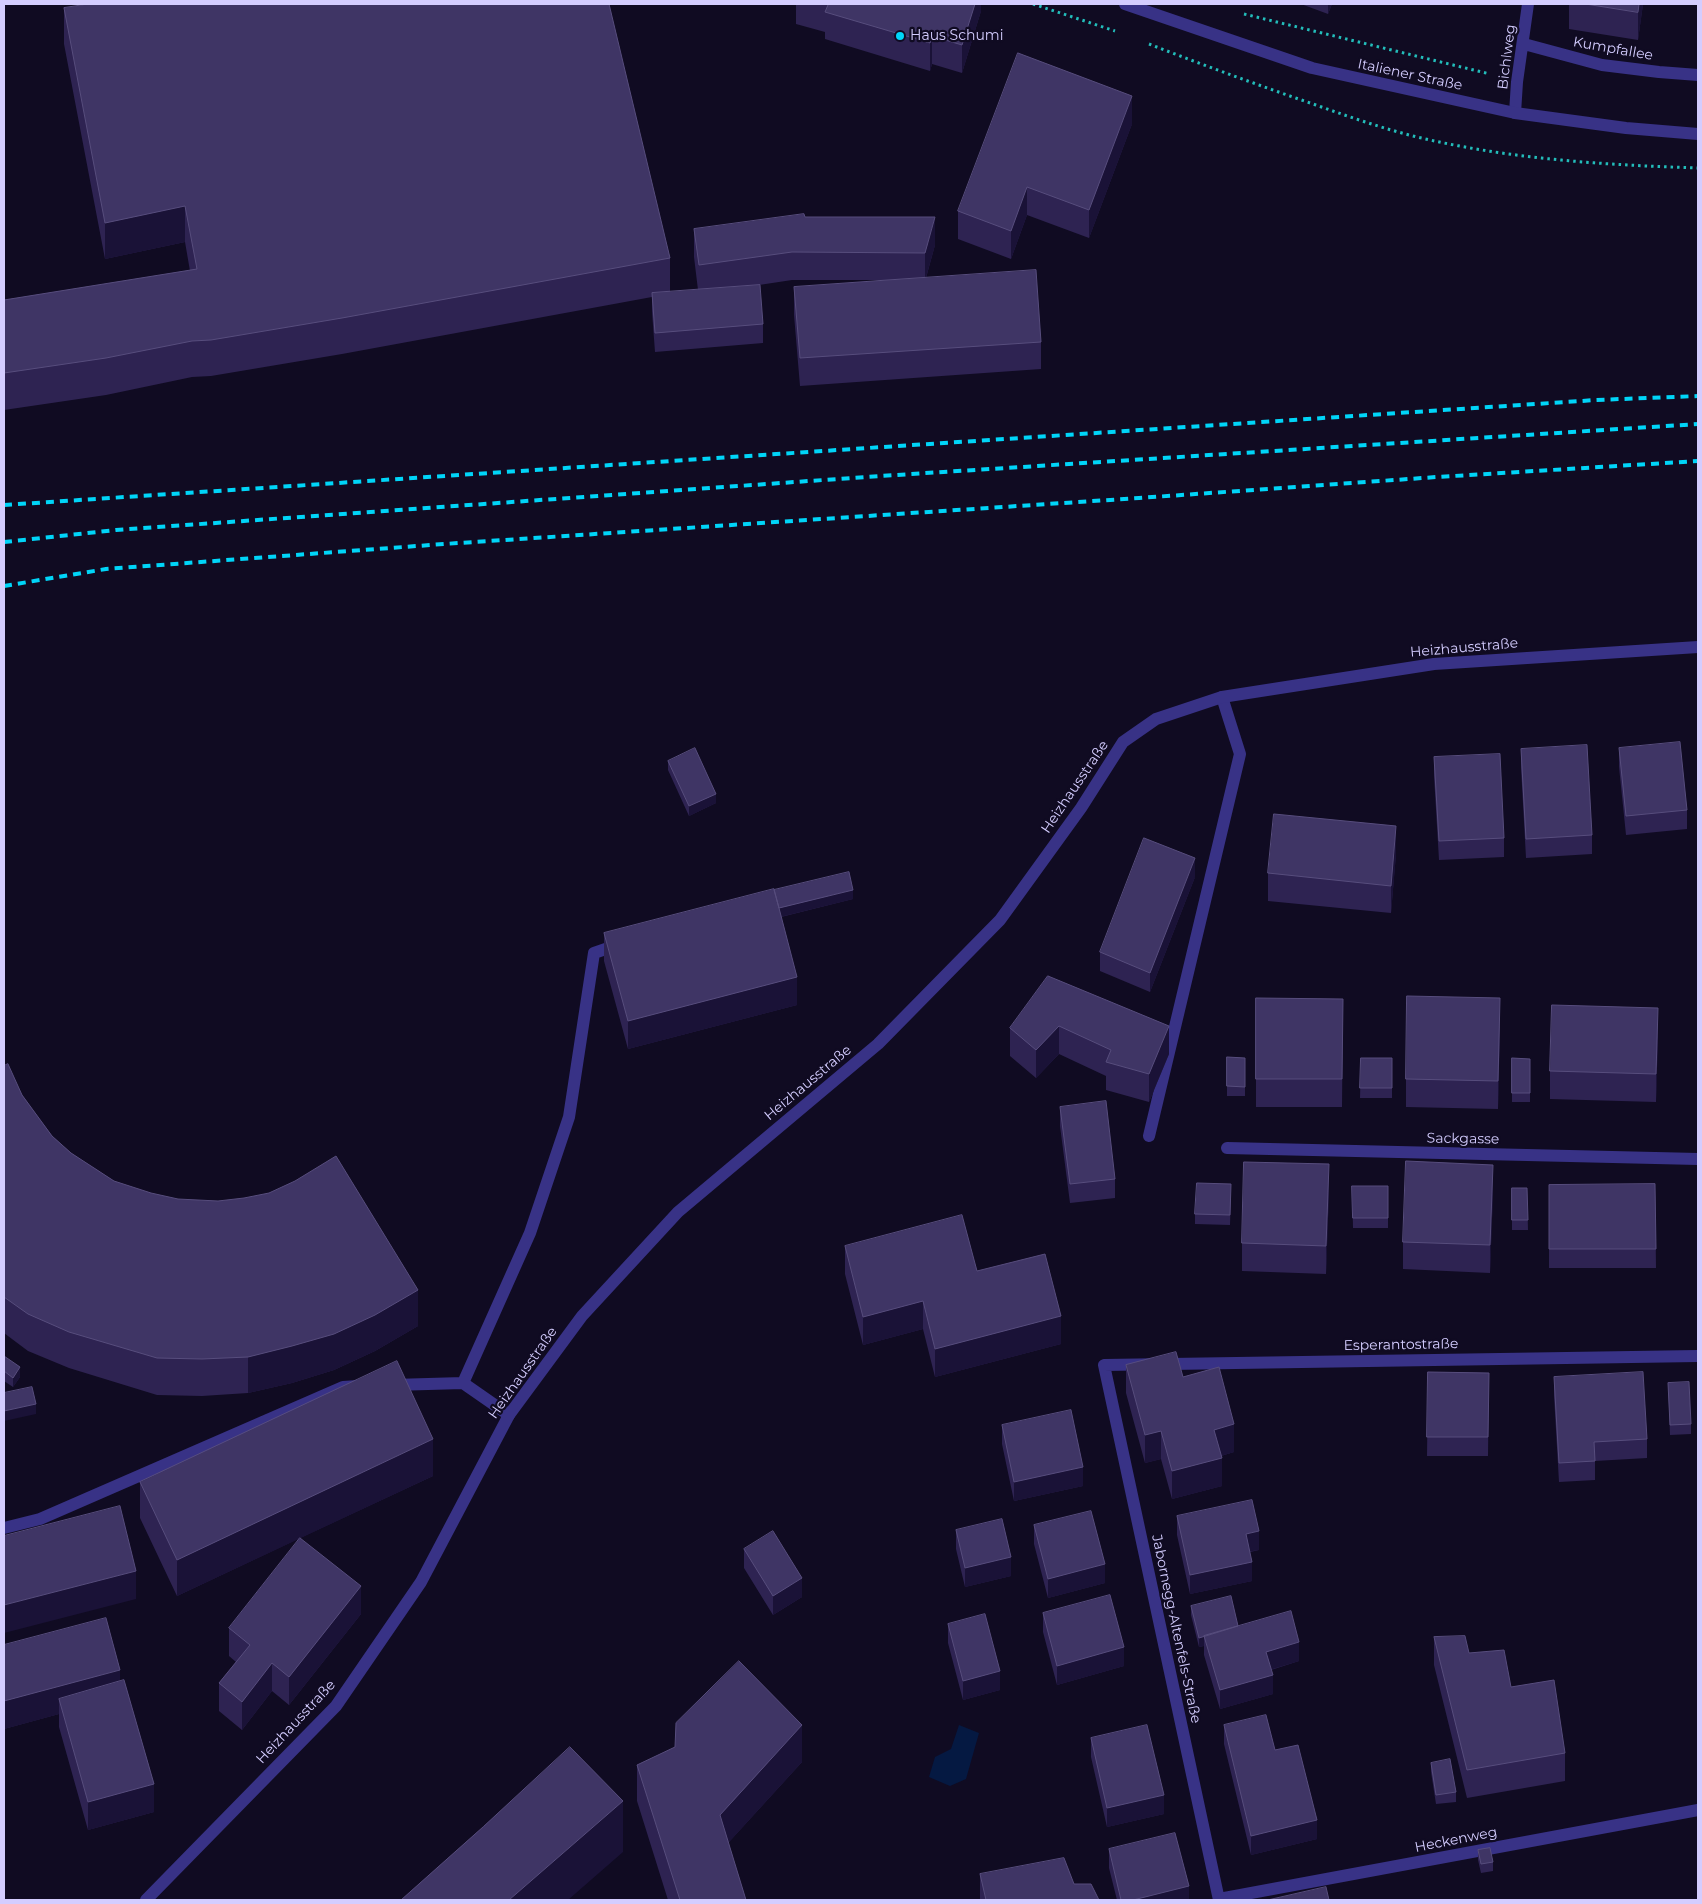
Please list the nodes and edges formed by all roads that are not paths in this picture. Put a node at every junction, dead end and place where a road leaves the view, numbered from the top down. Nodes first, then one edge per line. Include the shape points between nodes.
1 (1125, 4) edge
2 (1528, 4) edge
3 (1145, 7) edge
4 (1524, 44) junction
5 (1698, 75) edge
6 (1515, 113) junction
7 (1698, 134) edge
8 (1698, 647) edge
9 (1222, 697) junction
10 (634, 940) edge
11 (1149, 1136) dead end
12 (1227, 1148) dead end
13 (1698, 1159) edge
14 (1698, 1356) edge
15 (1104, 1365) joint
16 (463, 1383) junction
17 (509, 1415) junction
18 (4, 1528) edge
19 (1698, 1810) edge
20 (146, 1900) edge
21 (1219, 1900) edge

1 - 3 street, Italiener Straße
2 - 4 street, Bichlweg
3 - 6 street, Italiener Straße via 1312,68
4 - 5 street, Kumpfallee via 1602,65
4 - 6 street, Bichlweg
6 - 7 street, Italiener Straße
8 - 9 street, Heizhausstraße via 1434,664
9 - 11 street via 1240,754
9 - 17 street, Heizhausstraße via 1156,719 1123,742 1081,808 1000,920 878,1044 678,1212 582,1316
10 - 16 street via 594,953 568,1117 530,1234
12 - 13 street, Sackgasse
14 - 15 street, Esperantostraße
15 - 21 street, Jabornegg-Altenfels-Straße
16 - 17 street
16 - 18 street via 343,1387 40,1519
17 - 20 street, Heizhausstraße via 421,1582 336,1706
19 - 21 street, Heckenweg

